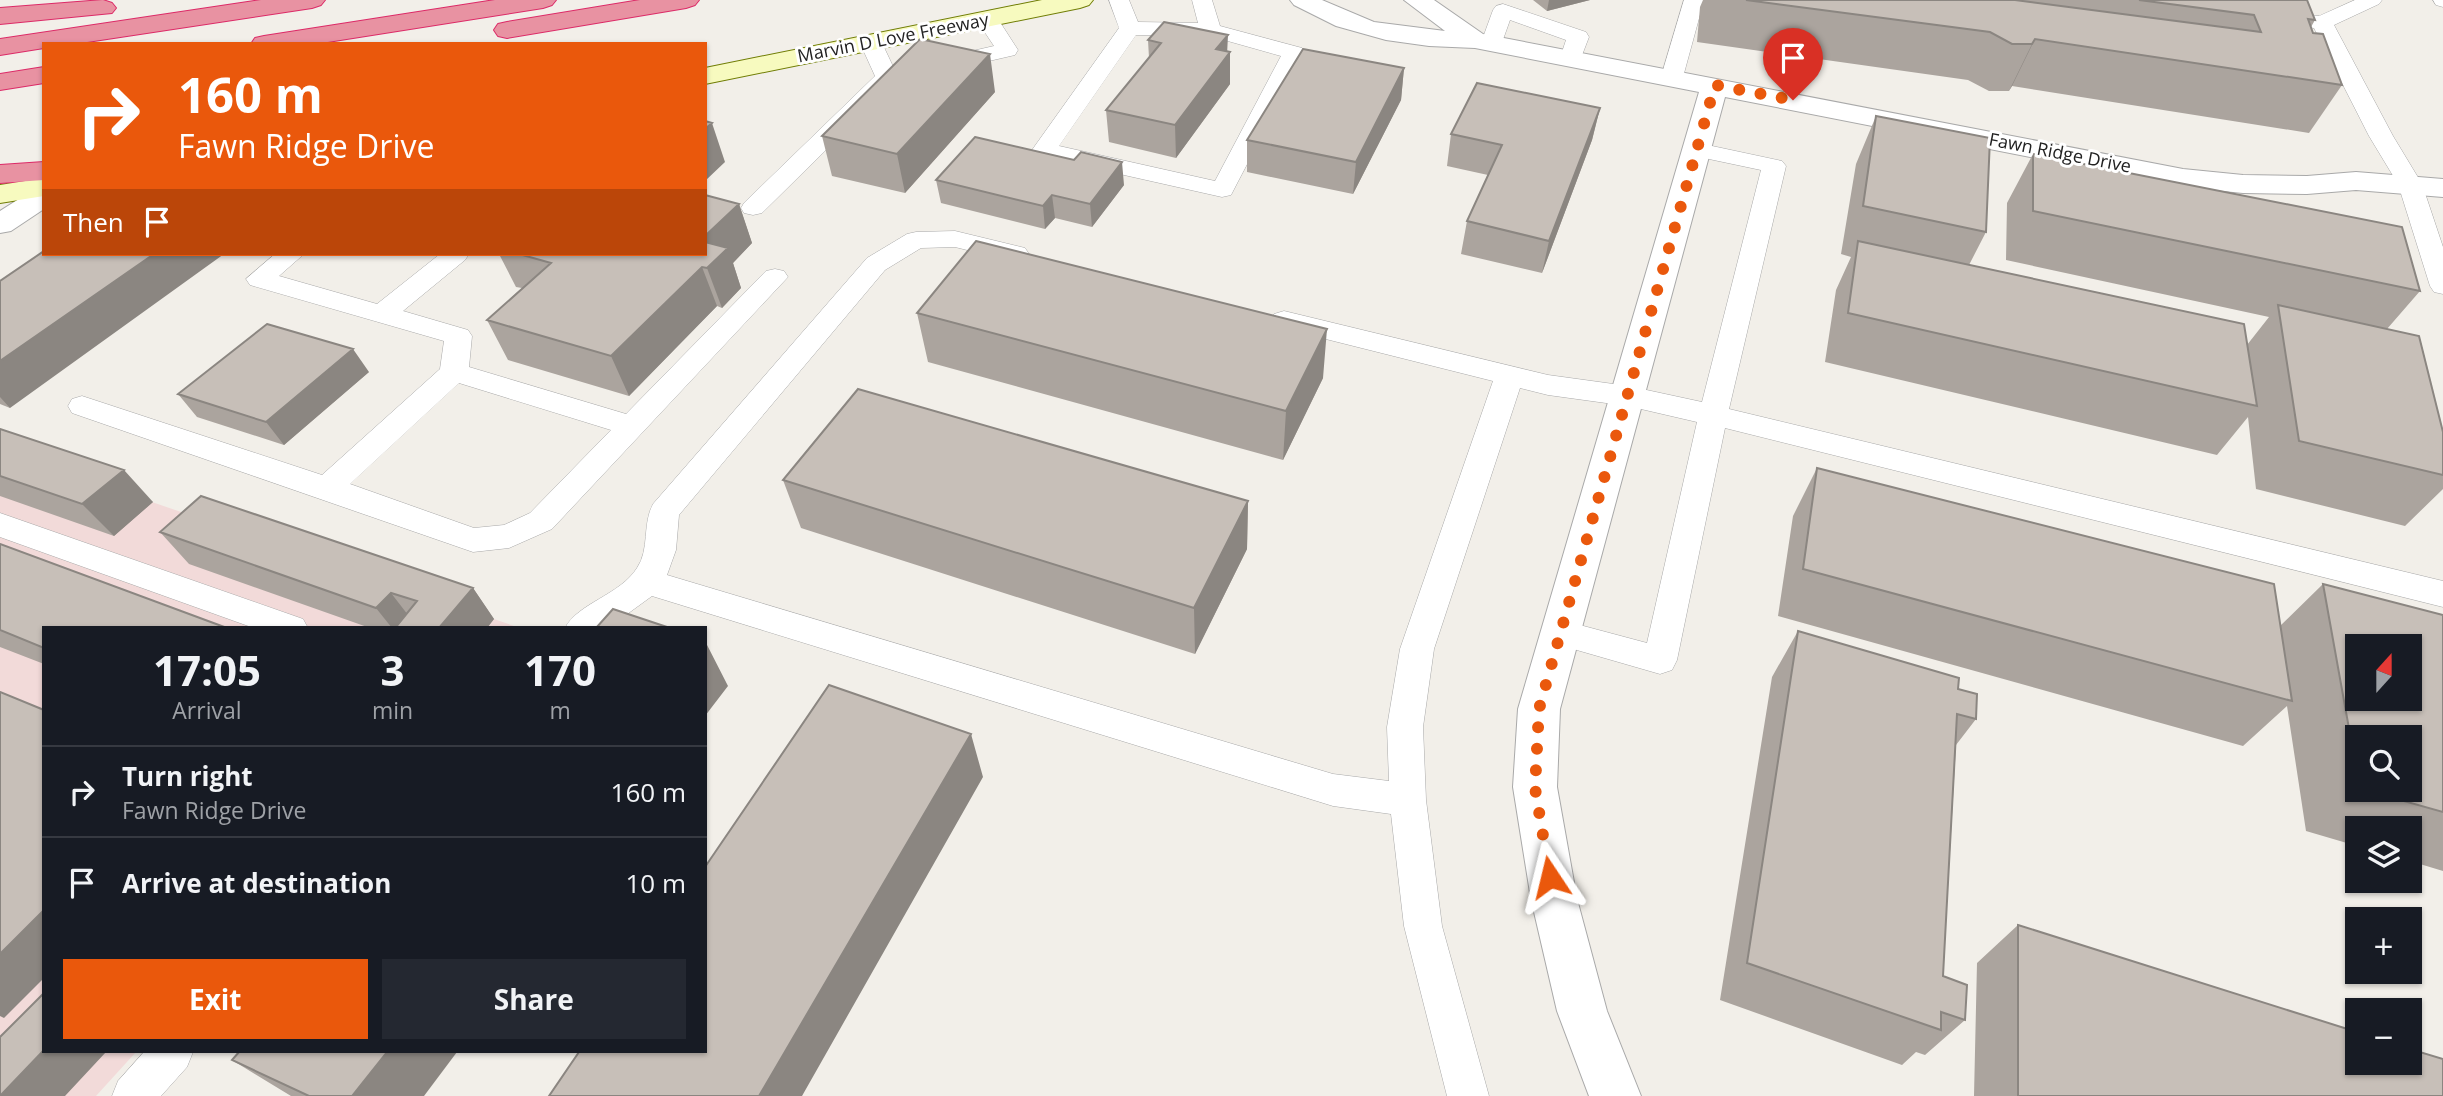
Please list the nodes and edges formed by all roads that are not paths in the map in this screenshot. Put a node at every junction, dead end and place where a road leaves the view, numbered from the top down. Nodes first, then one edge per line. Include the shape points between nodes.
1 (312, 0) edge
2 (543, 0) edge
3 (687, 0) edge
4 (1080, 0) edge
5 (1119, 0) edge
6 (1202, 0) edge
7 (1303, 0) edge
8 (1417, 0) edge
9 (1693, 0) edge
10 (2372, 0) edge
11 (1497, 5) edge
12 (269, 6) junction
13 (2254, 15) edge
14 (0, 16) edge
15 (987, 19) junction
16 (2322, 23) junction
17 (1130, 28) junction
18 (1211, 30) junction
19 (1483, 41) junction
20 (277, 42) edge
21 (434, 42) edge
22 (871, 43) junction
23 (0, 47) edge
24 (1571, 58) junction
25 (42, 75) edge
26 (707, 76) edge
27 (887, 76) junction
28 (1672, 77) junction
29 (0, 82) edge
30 (1715, 85) junction
31 (42, 100) edge
32 (0, 106) edge
33 (1698, 150) junction
34 (42, 171) edge
35 (0, 174) edge
36 (2410, 184) junction
37 (42, 187) edge
38 (2443, 188) edge
39 (0, 194) edge
40 (42, 197) edge
41 (753, 208) dead end
42 (0, 224) edge
43 (288, 256) edge
44 (454, 256) edge
45 (1036, 259) edge
46 (775, 277) dead end
47 (2443, 286) edge
48 (1252, 312) edge
49 (382, 314) junction
50 (454, 372) junction
51 (1510, 374) junction
52 (1628, 396) junction
53 (82, 406) dead end
54 (1713, 415) junction
55 (632, 426) junction
56 (327, 488) junction
57 (0, 525) edge
58 (648, 582) junction
59 (2443, 594) edge
60 (286, 626) edge
61 (585, 626) edge
62 (1561, 633) junction
63 (1408, 800) junction
64 (171, 1053) edge
65 (133, 1096) edge
66 (1468, 1096) edge
67 (1615, 1096) edge

1 - 12 highway
2 - 20 highway
3 - 21 highway
4 - 15 main road, Marvin D Love Freeway
5 - 17 lane
6 - 18 lane
7 - 19 street, Fawn Ridge Drive via 1338,20 1384,32 1430,40
8 - 19 street, Fawn Ridge Drive
9 - 28 lane
10 - 16 lane
11 - 19 lane
11 - 24 lane via 1578,37
12 - 14 highway via 189,2
12 - 23 highway
13 - 16 lane
15 - 22 main road, Marvin D Love Freeway
15 - 27 lane via 1007,51
16 - 36 lane
17 - 18 lane
17 - 18 lane via 1044,150 1222,190 1294,53
19 - 24 street, Fawn Ridge Drive
22 - 26 main road, Marvin D Love Freeway
22 - 27 lane
24 - 28 street, Fawn Ridge Drive
25 - 29 highway
27 - 41 lane
28 - 30 street, Fawn Ridge Drive
30 - 33 street
30 - 36 street, Fawn Ridge Drive via 2183,178 2243,184
31 - 32 highway
33 - 52 street
33 - 54 lane via 1774,166
34 - 35 highway
36 - 38 street, Fawn Ridge Drive
36 - 47 lane
37 - 39 main road
40 - 42 street
43 - 49 lane via 259,279
44 - 49 lane
45 - 58 lane via 955,239 916,240 876,264 664,512 659,556
46 - 55 lane
48 - 51 lane
49 - 50 lane via 458,336
50 - 55 lane
50 - 56 lane
51 - 52 lane via 1548,385
51 - 63 lane via 1417,649 1405,727
52 - 54 lane
52 - 62 street
53 - 56 lane
54 - 59 lane
54 - 62 lane via 1660,660
55 - 56 lane via 541,521 509,536 473,540
57 - 60 lane
58 - 61 lane
58 - 63 lane via 1333,790
62 - 67 street via 1539,709 1535,788 1554,900 1582,1012
63 - 66 lane via 1423,926
64 - 65 lane

